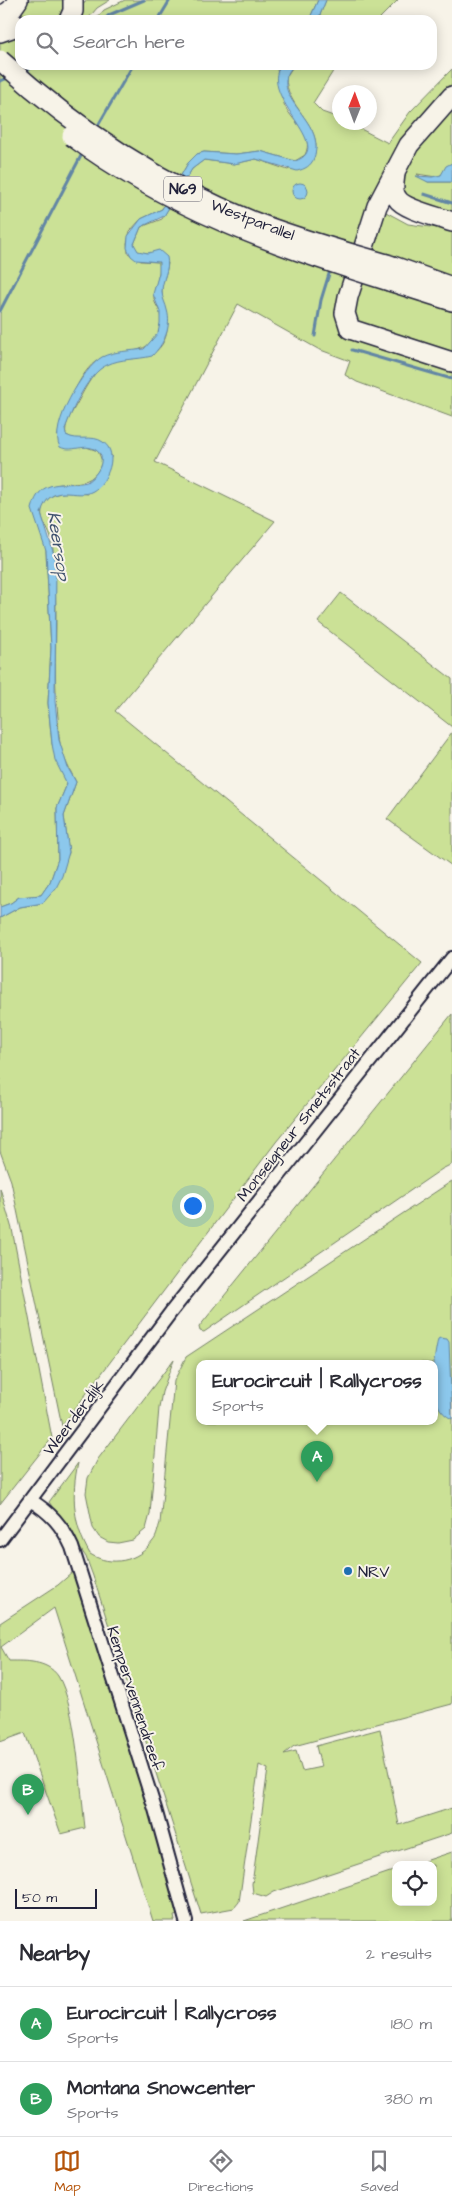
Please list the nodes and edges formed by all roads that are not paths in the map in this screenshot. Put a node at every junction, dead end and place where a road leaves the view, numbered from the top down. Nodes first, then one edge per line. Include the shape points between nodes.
1 (18, 0) edge
2 (0, 17) edge
3 (15, 27) edge
4 (0, 32) edge
5 (0, 60) edge
6 (0, 76) edge
7 (452, 96) edge
8 (395, 174) junction
9 (452, 222) edge
10 (391, 274) junction
11 (452, 287) edge
12 (452, 301) edge
13 (452, 362) edge
14 (452, 958) edge
15 (171, 1312) joint
16 (30, 1500) junction
17 (0, 1540) edge
18 (186, 1921) edge

1 - 2 main road
3 - 4 main road
5 - 10 main road, Westparallel / N69, bridge via 66,117 162,178 253,221
6 - 10 main road, Westparallel / N69, bridge via 83,145 155,190 251,235
7 - 8 main road via 409,145
8 - 9 main road via 394,187 401,202
8 - 13 main road via 377,206 348,297 347,325 355,332
10 - 11 main road, Westparallel / N69
10 - 12 main road, Westparallel / N69
14 - 15 street, Monseigneur Smetsstraat
15 - 16 street, Weerderdijk
16 - 17 street, Weerderdijk
16 - 18 street, Kempervennendreef via 53,1516 72,1547 155,1809

